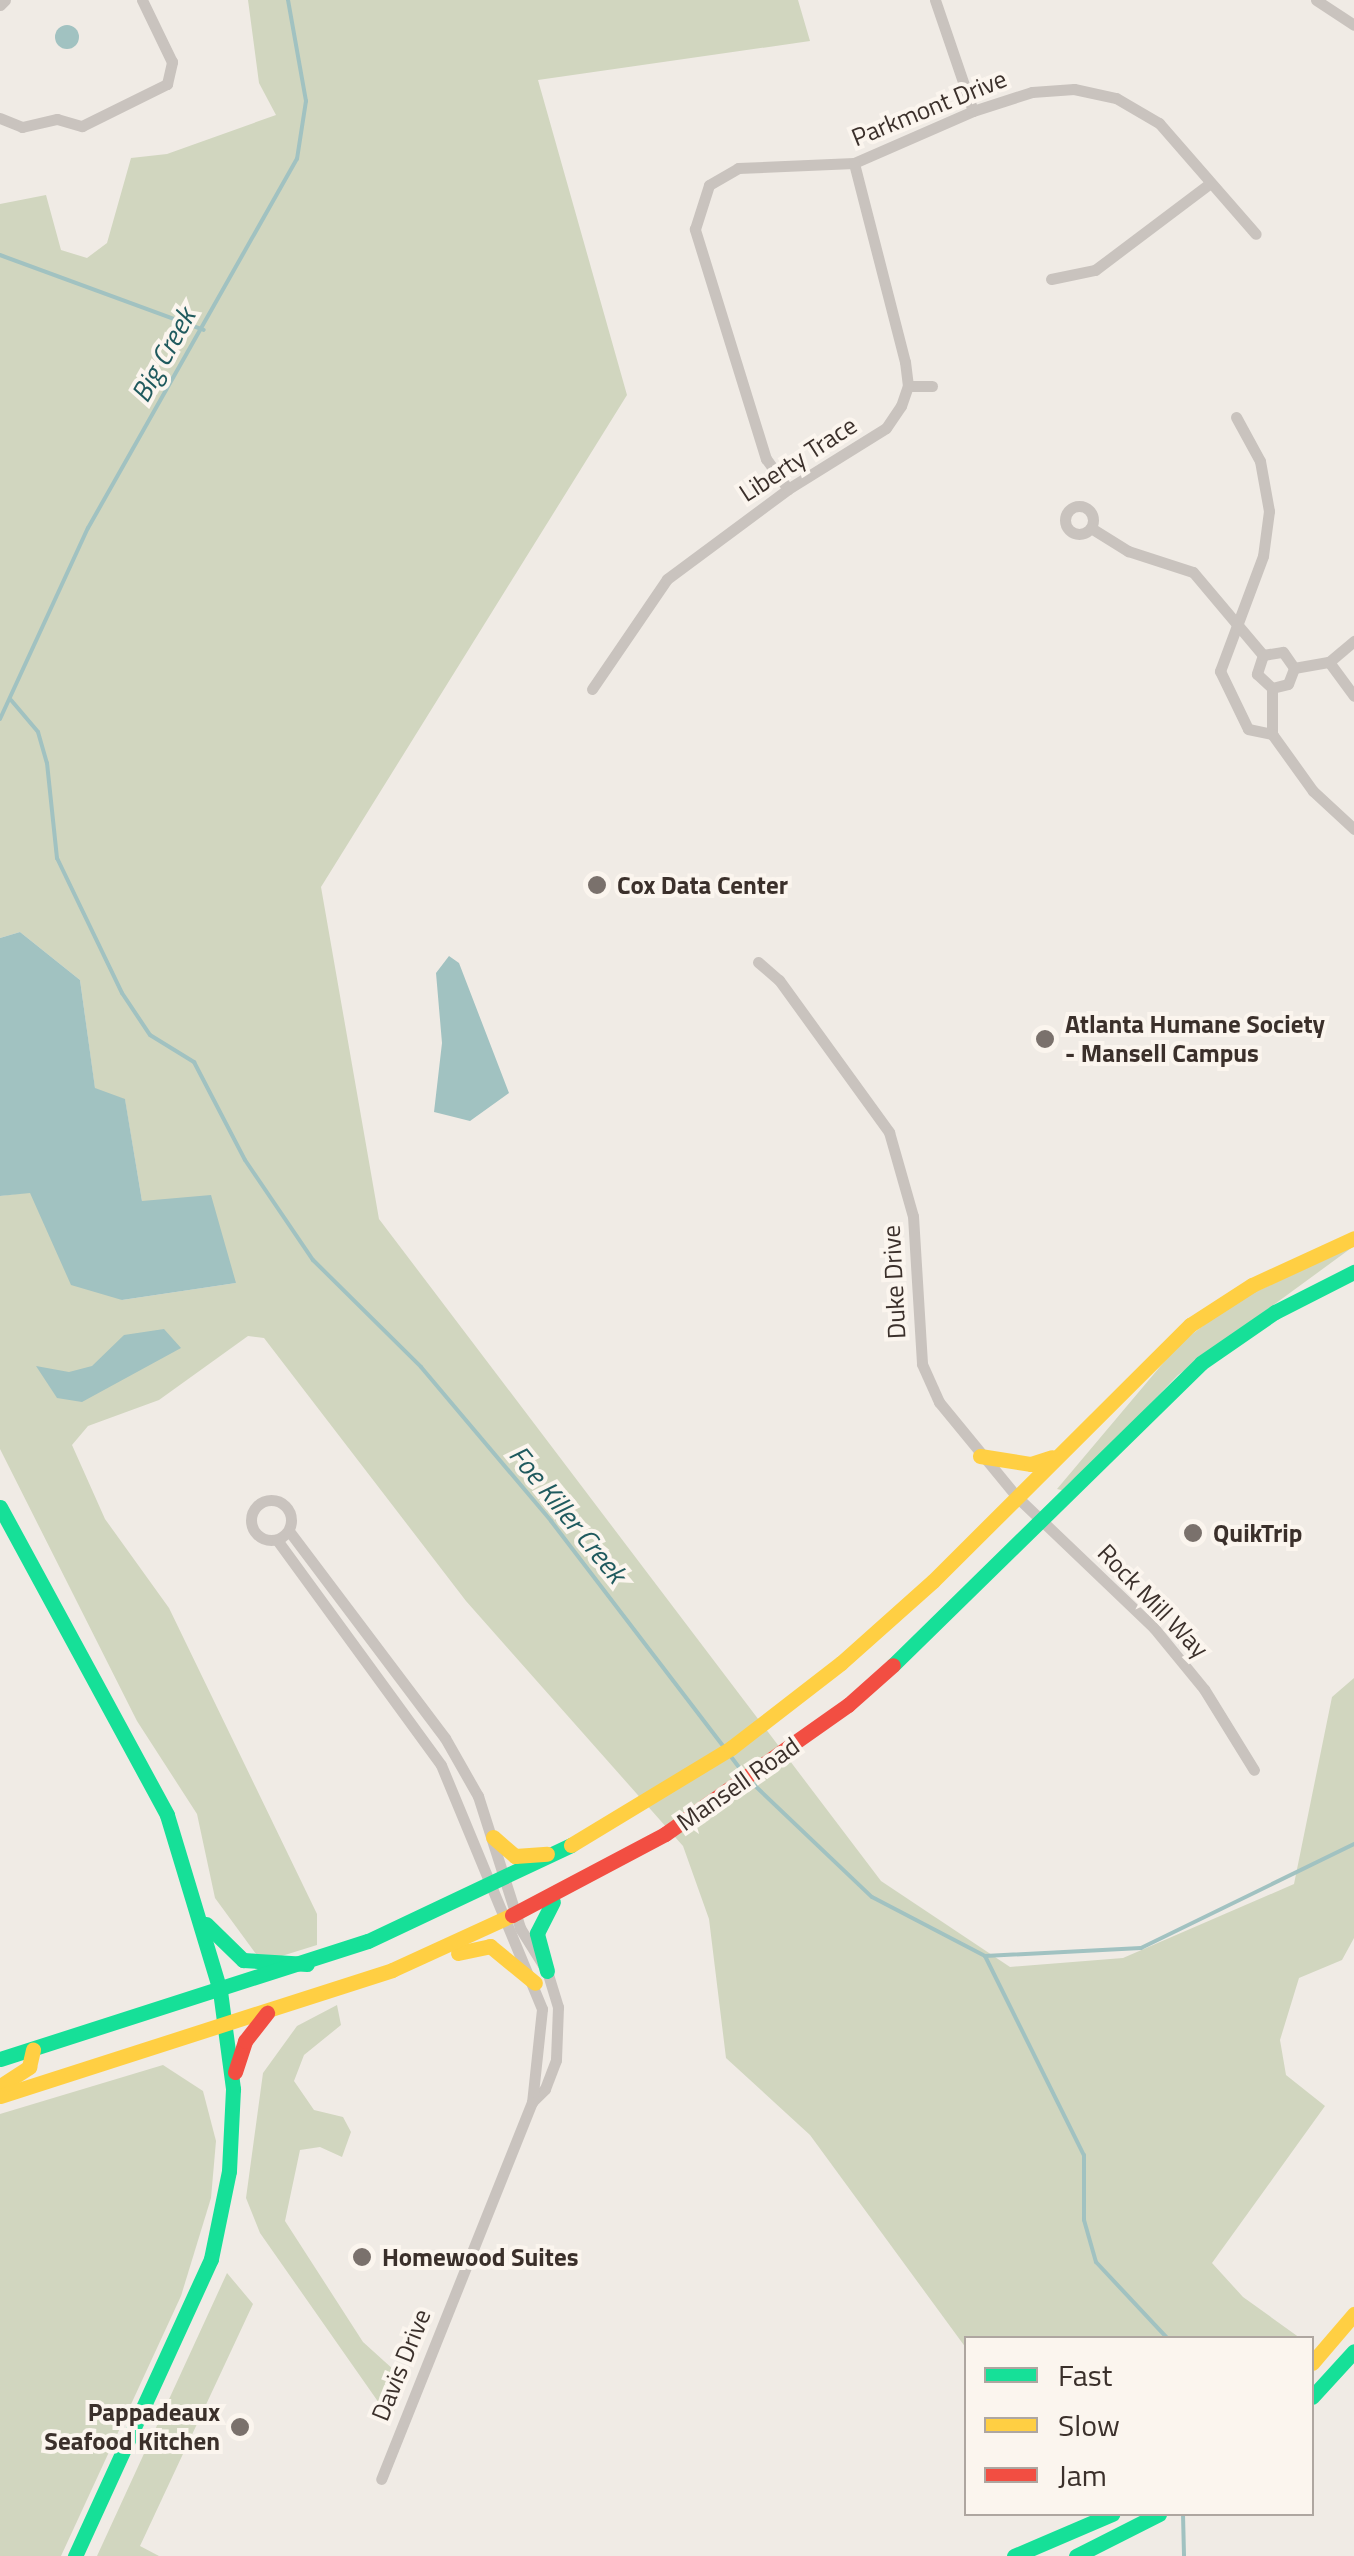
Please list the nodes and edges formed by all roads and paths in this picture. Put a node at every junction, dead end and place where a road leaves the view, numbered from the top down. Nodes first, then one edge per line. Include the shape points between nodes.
1 (142, 0) edge
2 (934, 0) edge
3 (1316, 0) edge
4 (1354, 25) edge
5 (973, 111) junction
6 (0, 118) edge
7 (854, 163) junction
8 (1208, 185) junction
9 (1256, 234) dead end
10 (1051, 279) dead end
11 (908, 386) junction
12 (932, 386) dead end
13 (1236, 417) dead end
14 (788, 490) junction
15 (1091, 528) dead end
16 (1235, 621) junction
17 (1354, 641) edge
18 (1263, 655) junction
19 (1328, 662) junction
20 (1294, 668) junction
21 (1272, 688) junction
22 (592, 689) dead end
23 (1354, 696) edge
24 (1272, 734) junction
25 (1354, 829) edge
26 (758, 962) dead end
27 (1354, 1238) edge
28 (1354, 1272) edge
29 (980, 1456) junction
30 (1056, 1456) junction
31 (1017, 1497) junction
32 (0, 1508) edge
33 (1042, 1522) junction
34 (289, 1530) junction
35 (276, 1540) junction
36 (1254, 1770) dead end
37 (493, 1837) junction
38 (575, 1846) junction
39 (591, 1877) junction
40 (500, 1884) junction
41 (197, 1910) junction
42 (511, 1918) junction
43 (307, 1964) junction
44 (392, 1970) junction
45 (547, 1971) junction
46 (534, 1983) junction
47 (220, 1991) junction
48 (266, 2013) junction
49 (226, 2026) junction
50 (558, 2032) junction
51 (542, 2034) junction
52 (33, 2049) junction
53 (0, 2059) edge
54 (0, 2086) edge
55 (232, 2089) junction
56 (0, 2096) edge
57 (532, 2102) junction
58 (1354, 2314) edge
59 (1354, 2350) edge
60 (1314, 2361) edge
61 (1314, 2395) edge
62 (381, 2479) dead end
63 (1107, 2516) edge
64 (1155, 2516) edge
65 (75, 2556) edge
66 (1014, 2556) edge
67 (1076, 2556) edge

1 - 6 street via 172,62 167,84 82,126 57,119 22,127
2 - 5 street
3 - 4 street
5 - 7 street, Parkmont Drive
5 - 8 street, Parkmont Drive via 1050,89 1116,98 1159,123
7 - 11 street
7 - 14 street, Parkmont Drive via 738,168 709,186 699,204 695,229 766,459
8 - 9 street, Parkmont Drive
8 - 10 street via 1094,270
11 - 12 street
11 - 14 street, Liberty Trace via 886,428
13 - 16 street via 1260,461 1269,511 1263,556
14 - 22 street, Liberty Trace via 667,580
15 - 16 street via 1128,551 1193,572
16 - 18 street
16 - 24 street via 1221,658 1222,684 1248,729
17 - 19 street
18 - 20 street via 1283,652
18 - 21 street via 1257,674
19 - 20 street
19 - 23 street
20 - 21 street via 1288,684
21 - 24 street
24 - 25 street via 1312,791
26 - 29 street, Duke Drive via 779,980 889,1132 913,1216 922,1364 939,1402
27 - 30 main road, Mansell Road via 1287,1266 1204,1314
28 - 33 main road, Mansell Road via 1275,1312 1201,1364
29 - 30 main road via 1031,1464
29 - 31 street, Duke Drive
30 - 31 main road, Mansell Road
31 - 33 street, Rock Mill Way
31 - 38 main road, Mansell Road via 933,1581 776,1715
32 - 41 main road via 153,1784
33 - 36 street, Rock Mill Way via 1154,1628 1204,1689
33 - 39 main road, Mansell Road via 916,1646 799,1742
34 - 35 street
34 - 35 street via 291,1514 282,1502 257,1506 251,1518 255,1532
34 - 37 street via 446,1738
35 - 40 street via 441,1764
37 - 38 main road via 504,1850 527,1858
37 - 40 street
38 - 40 main road, Mansell Road
39 - 42 main road, Mansell Road
39 - 45 main road via 544,1910 537,1933
40 - 42 street
40 - 43 main road, Mansell Road
41 - 43 main road via 242,1960
41 - 47 main road
42 - 44 main road, Mansell Road
42 - 45 street, Davis Drive
42 - 46 street, Davis Drive
43 - 47 main road, Mansell Road
44 - 46 main road via 419,1969 483,1945 506,1954
44 - 48 main road, Mansell Road
45 - 50 street, Davis Drive
46 - 51 street, Davis Drive
47 - 49 main road
47 - 52 main road, Mansell Road
48 - 49 main road, Mansell Road
48 - 55 main road via 245,2041
49 - 55 main road
49 - 56 main road, Mansell Road
50 - 51 street
50 - 57 street, Davis Drive via 550,2076
51 - 57 street, Davis Drive
52 - 53 main road, Mansell Road
52 - 54 main road via 29,2067
55 - 65 main road via 229,2171 211,2258
57 - 62 street, Davis Drive
58 - 60 main road
59 - 61 main road
63 - 66 main road
64 - 67 main road

